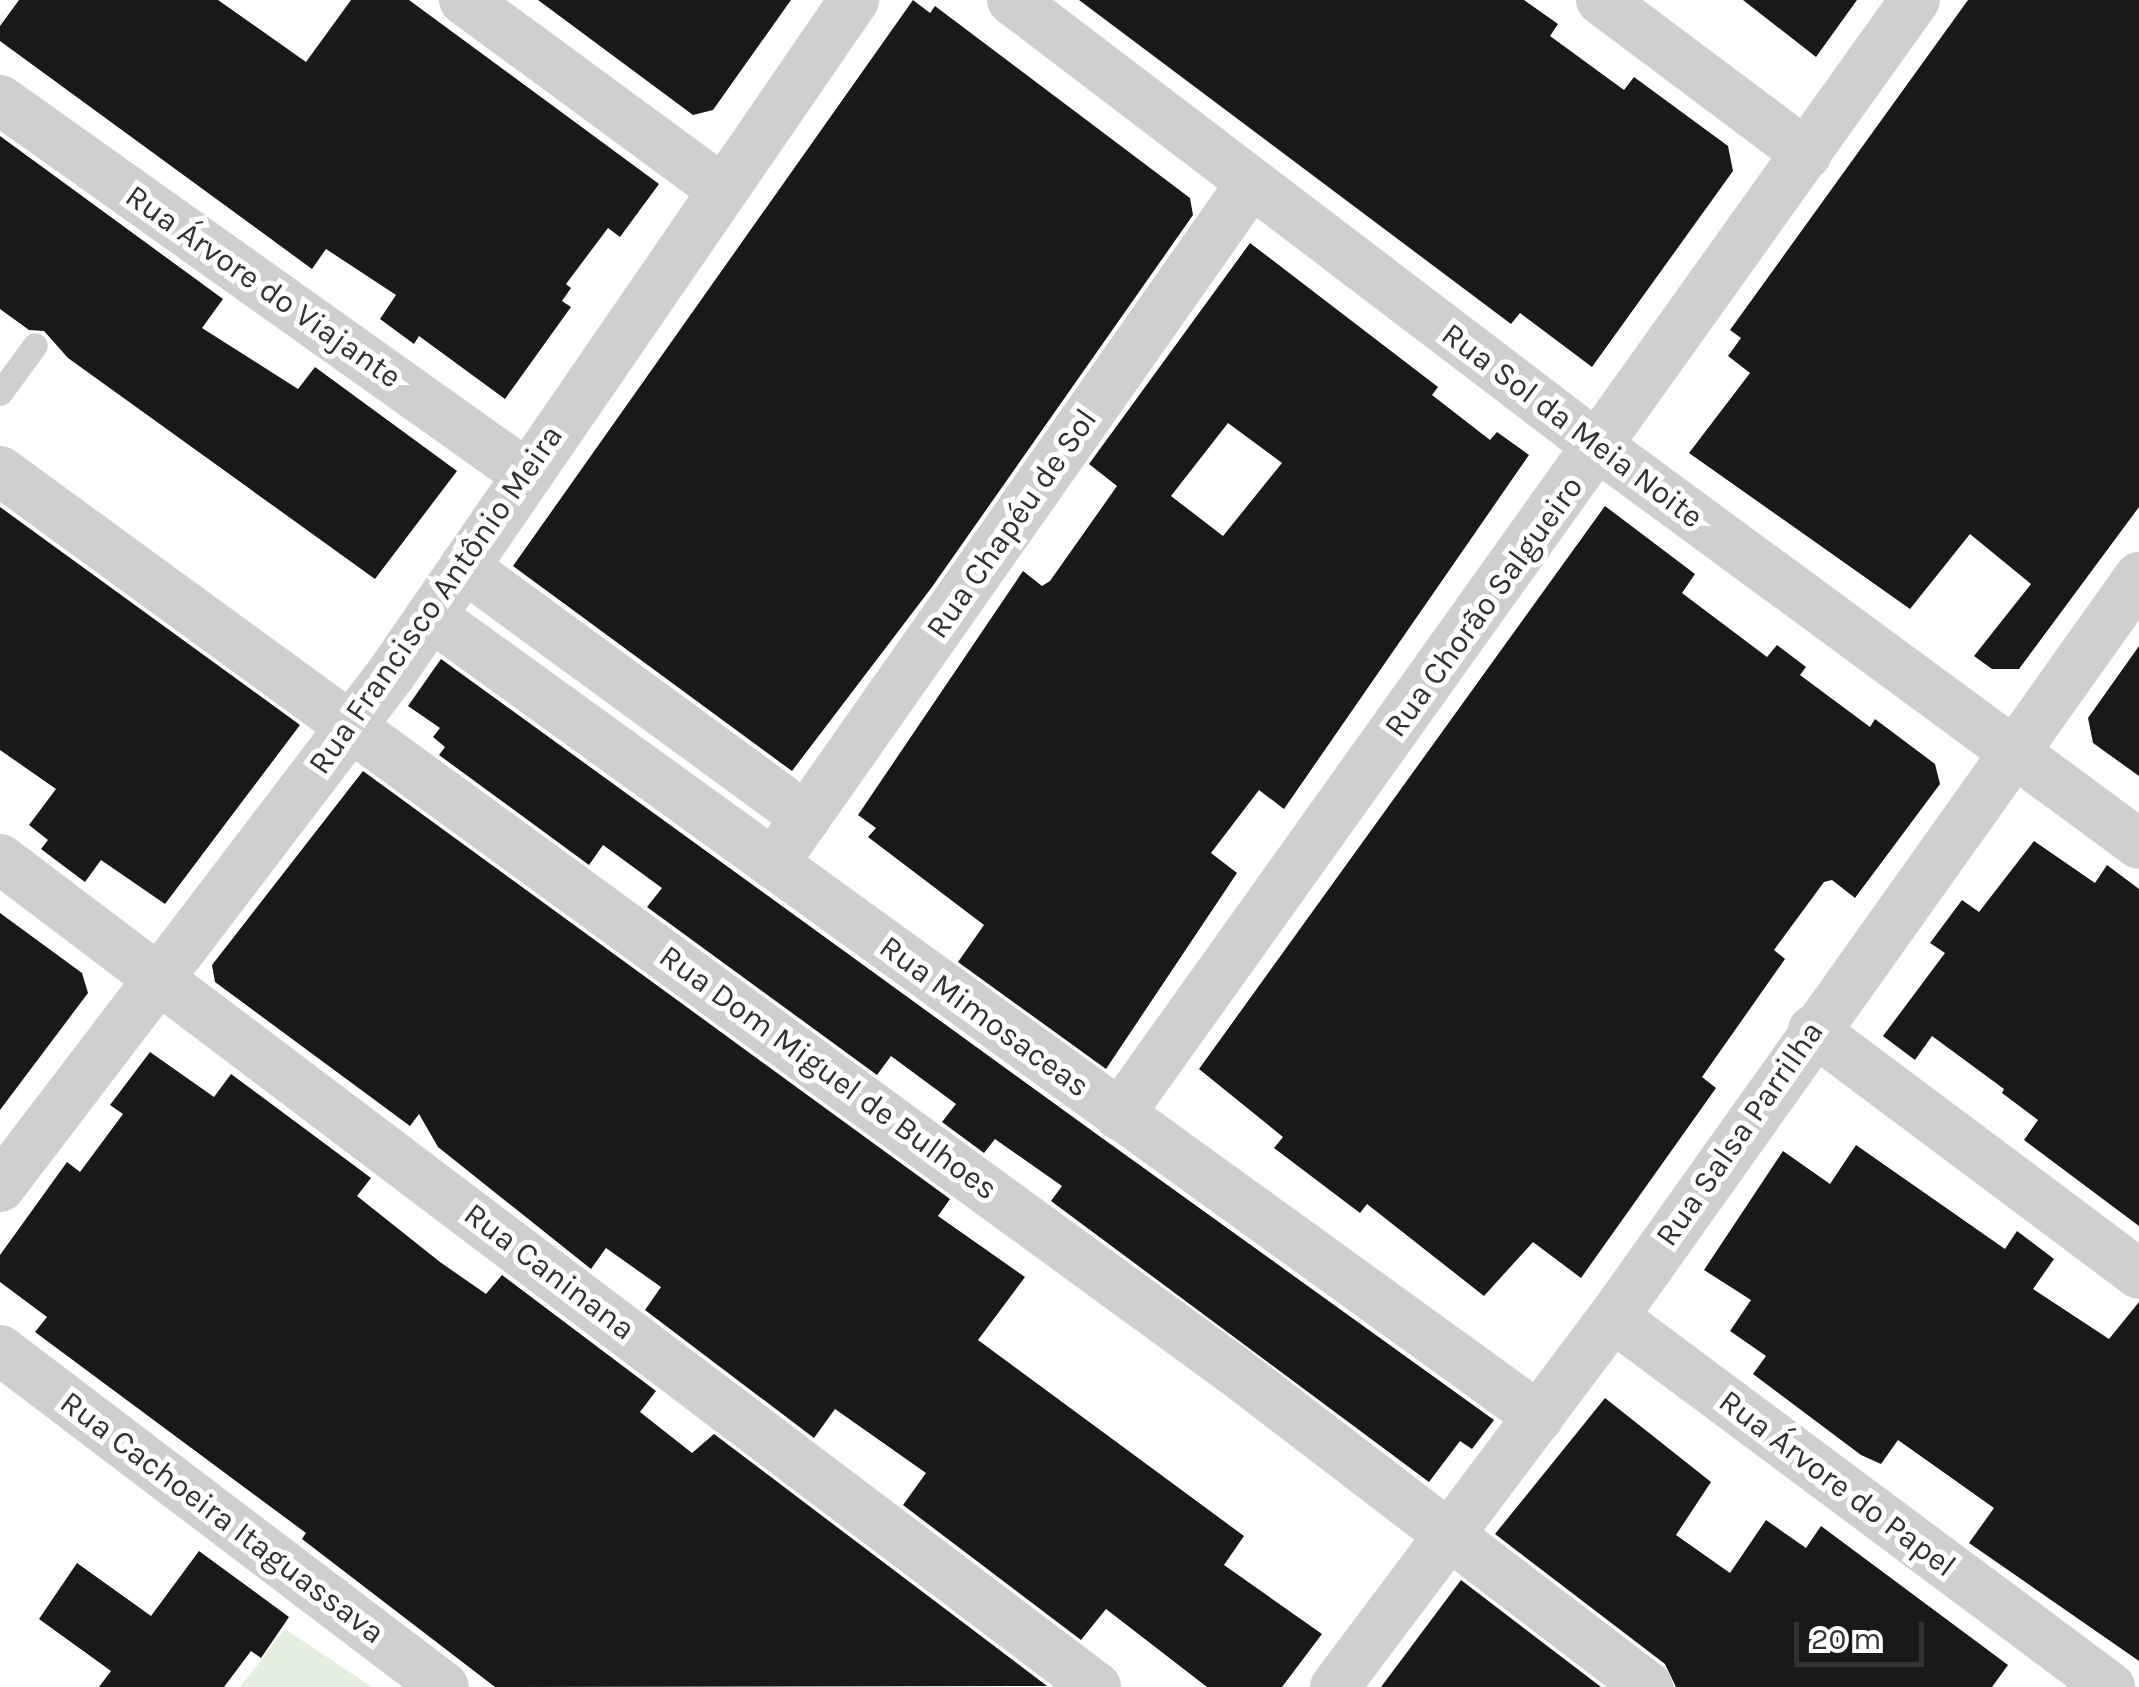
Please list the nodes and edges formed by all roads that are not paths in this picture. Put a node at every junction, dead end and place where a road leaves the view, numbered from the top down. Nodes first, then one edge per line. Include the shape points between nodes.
1 (464, 0) edge
2 (854, 0) edge
3 (1012, 0) edge
4 (1601, 0) edge
5 (1915, 0) edge
6 (0, 100) edge
7 (1806, 154) junction
8 (1251, 182) junction
9 (720, 188) junction
10 (35, 345) dead end
11 (0, 393) edge
12 (1599, 447) junction
13 (0, 471) edge
14 (526, 474) junction
15 (464, 567) junction
16 (2139, 577) edge
17 (431, 616) junction
18 (353, 725) junction
19 (2014, 752) junction
20 (806, 817) junction
21 (2139, 844) edge
22 (0, 859) edge
23 (773, 864) junction
24 (156, 980) junction
25 (1813, 1030) junction
26 (1119, 1115) junction
27 (0, 1186) edge
28 (2139, 1274) edge
29 (1613, 1317) junction
30 (0, 1350) edge
31 (1539, 1417) junction
32 (1452, 1535) junction
33 (444, 1687) edge
34 (1096, 1687) edge
35 (1336, 1687) edge
36 (1648, 1687) edge
37 (2110, 1687) edge

1 - 9 street
2 - 9 street, Rua Francisco Antônio Meira
3 - 8 street, Rua Sol da Meia Noite
4 - 7 street
5 - 7 street, Rua Chorão Salgueiro
6 - 14 street, Rua Árvore do Viajante
7 - 12 street, Rua Chorão Salgueiro
8 - 12 street, Rua Sol da Meia Noite
8 - 20 street, Rua Chapéu de Sol
9 - 14 street, Rua Francisco Antônio Meira
10 - 11 lane
12 - 19 street, Rua Sol da Meia Noite
12 - 26 street, Rua Chorão Salgueiro
13 - 18 street, Rua Dom Miguel de Bulhoes
14 - 15 street, Rua Francisco Antônio Meira
15 - 17 street, Rua Francisco Antônio Meira
15 - 20 street
16 - 19 street, Rua Salsa Parrilha
17 - 18 street, Rua Francisco Antônio Meira
17 - 23 street, Rua Mimosaceas
18 - 24 street, Rua Francisco Antônio Meira
18 - 32 street, Rua Dom Miguel de Bulhoes
19 - 21 street, Rua Sol da Meia Noite
19 - 25 street, Rua Salsa Parrilha
20 - 23 street, Rua Chapéu de Sol
22 - 24 street, Rua Caninana
23 - 26 street, Rua Mimosaceas
24 - 27 street, Rua Francisco Antônio Meira
24 - 34 street, Rua Caninana
25 - 28 street
25 - 29 street, Rua Salsa Parrilha
26 - 31 street, Rua Mimosaceas
29 - 31 street, Rua Salsa Parrilha
29 - 37 street, Rua Árvore do Papel
30 - 33 street, Rua Cachoeira Itaguassava
31 - 32 street, Rua Salsa Parrilha
32 - 35 street, Rua Salsa Parrilha
32 - 36 street, Rua Dom Miguel de Bulhoes

